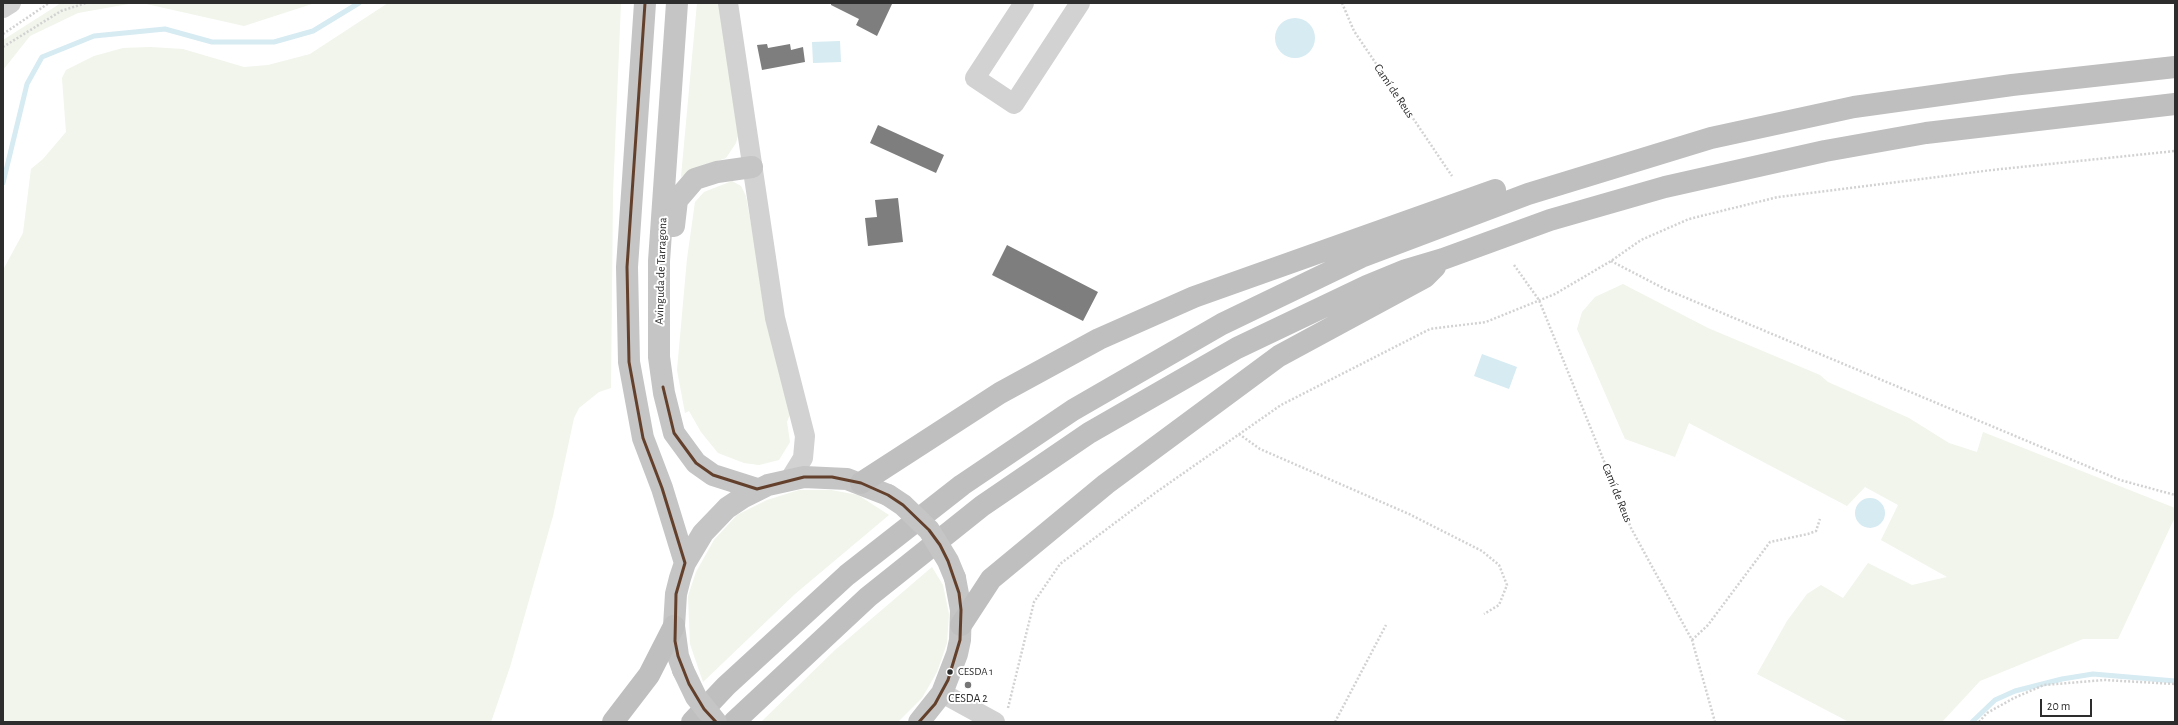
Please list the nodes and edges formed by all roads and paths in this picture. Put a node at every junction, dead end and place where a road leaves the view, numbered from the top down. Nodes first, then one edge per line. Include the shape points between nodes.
1 (11, 3) edge
2 (49, 3) edge
3 (86, 3) edge
4 (645, 3) edge
5 (677, 3) edge
6 (728, 3) edge
7 (1024, 3) edge
8 (1080, 3) edge
9 (1342, 3) edge
10 (3, 8) edge
11 (3, 34) edge
12 (3, 47) edge
13 (2175, 67) edge
14 (2175, 104) edge
15 (1711, 138) junction
16 (2175, 151) edge
17 (752, 167) junction
18 (1452, 176) dead end
19 (1443, 259) junction
20 (1611, 261) junction
21 (1514, 265) dead end
22 (1539, 300) junction
23 (659, 357) junction
24 (1239, 434) junction
25 (790, 479) junction
26 (860, 483) junction
27 (757, 490) junction
28 (2175, 495) edge
29 (1820, 519) dead end
30 (685, 563) junction
31 (1484, 614) dead end
32 (1386, 625) dead end
33 (674, 626) junction
34 (961, 626) junction
35 (1692, 640) junction
36 (2175, 684) edge
37 (942, 693) junction
38 (1000, 718) edge
39 (613, 722) edge
40 (692, 722) edge
41 (716, 722) edge
42 (734, 722) edge
43 (919, 722) edge
44 (1335, 722) edge
45 (1715, 722) edge
46 (1979, 722) edge

1 - 10 street
2 - 11 path
3 - 12 path via 61,11
4 - 30 main road via 627,267 629,362 643,438 662,488
5 - 23 main road, Avinguda de Tarragona via 660,262
6 - 17 street
7 - 8 street via 975,78 1014,104
9 - 18 path, Camí de Reus via 1354,31
13 - 15 highway via 2012,85 1854,107
14 - 19 highway via 1926,133 1825,151 1665,187 1550,220
15 - 26 highway via 1672,138 1523,180 1194,297 1099,339 1000,393
15 - 40 highway via 1528,194 1361,257 1222,324 1073,410 962,485 847,575 726,686
16 - 20 path via 1992,170 1778,197 1689,218 1641,240
17 - 23 main road via 717,172 695,179 677,200
17 - 25 street via 775,318 805,436 803,458
19 - 34 highway via 1425,277 1279,356 1106,484 991,579
19 - 42 highway via 1406,270 1367,286 1237,348 1089,433 982,506 868,597
20 - 22 path via 1555,294
20 - 28 path via 1666,289 2120,480
21 - 22 path, Camí de Reus
22 - 24 path via 1486,322 1430,329 1281,406
22 - 35 path, Camí de Reus via 1631,528
23 - 27 main road, Avinguda de Tarragona via 668,414 674,433 684,449 696,463 713,475
24 - 31 path via 1260,449 1409,514 1482,550 1499,565 1507,585 1499,605
24 - 38 path via 1060,564 1034,602
25 - 26 main road via 818,476
25 - 27 main road
26 - 34 main road, bridge via 888,495 903,505 929,530 940,545 959,593
27 - 30 main road via 742,498 714,520 696,543
29 - 35 path via 1816,530 1808,534 1770,542 1708,625
30 - 33 main road via 676,594
32 - 44 path
33 - 39 highway via 649,675
33 - 41 main road, bridge via 678,656 683,670 696,697
34 - 37 main road via 954,667
35 - 45 path, Camí de Reus
36 - 46 path via 2104,680 2044,685 1987,713
37 - 38 street
37 - 43 main road

